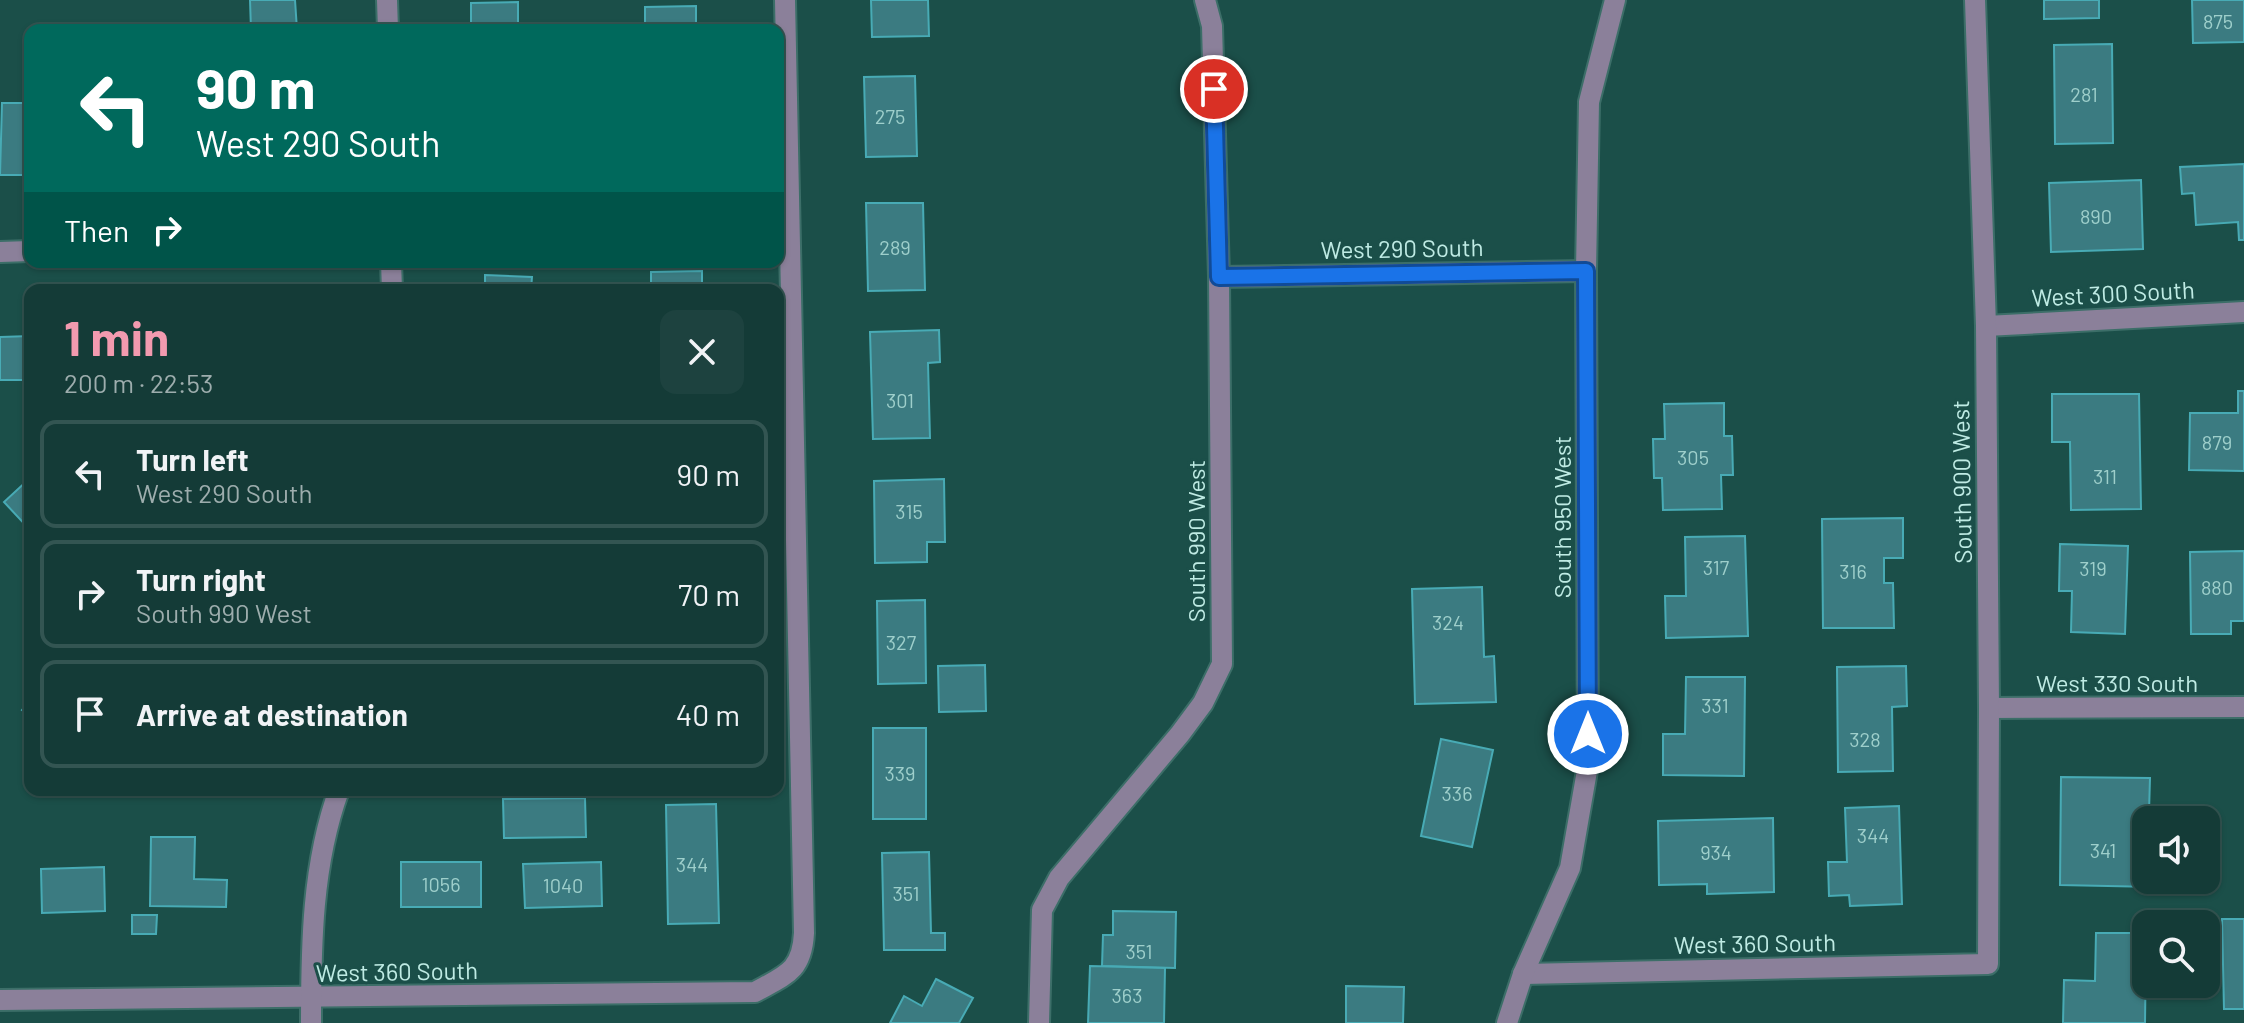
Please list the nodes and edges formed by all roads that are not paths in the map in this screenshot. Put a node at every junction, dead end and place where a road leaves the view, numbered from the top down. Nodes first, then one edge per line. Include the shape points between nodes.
1 (387, 0) edge
2 (785, 0) edge
3 (1205, 0) edge
4 (1615, 0) edge
5 (1975, 0) edge
6 (388, 24) edge
7 (24, 251) edge
8 (0, 252) edge
9 (1586, 271) junction
10 (1219, 277) junction
11 (2244, 312) edge
12 (1986, 326) junction
13 (2244, 707) edge
14 (1989, 708) junction
15 (337, 796) edge
16 (1988, 964) joint
17 (1523, 974) junction
18 (311, 999) junction
19 (0, 1000) edge
20 (311, 1023) edge
21 (1039, 1023) edge
22 (1507, 1023) edge

1 - 6 street
2 - 18 street, West 360 South via 804,933 797,965 755,992
3 - 10 street, South 990 West via 1212,26
4 - 9 street, South 950 West via 1589,102
5 - 12 street, South 900 West
7 - 8 street
9 - 10 street, West 290 South
9 - 17 street, South 950 West via 1588,765 1570,868
10 - 21 street, South 990 West via 1222,664 1203,703 1059,878 1042,910
11 - 12 street, West 300 South
12 - 14 street, South 900 West
13 - 14 street, West 330 South
14 - 16 street, South 900 West
15 - 18 street via 317,872
16 - 17 street, West 360 South
17 - 22 street, South 950 West
18 - 19 street, West 360 South
18 - 20 street

